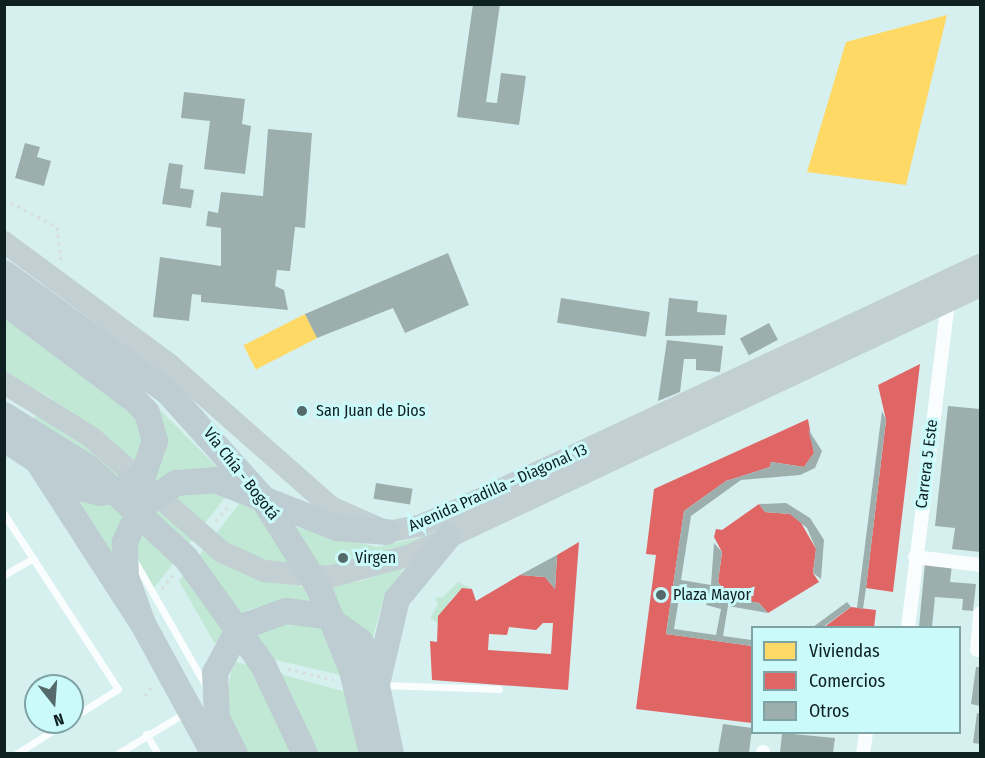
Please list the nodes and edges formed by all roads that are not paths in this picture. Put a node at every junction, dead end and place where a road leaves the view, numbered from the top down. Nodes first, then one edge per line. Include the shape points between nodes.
1 (4, 242) edge
2 (981, 265) edge
3 (4, 273) edge
4 (981, 286) edge
5 (948, 301) junction
6 (4, 302) edge
7 (4, 383) edge
8 (4, 415) edge
9 (4, 439) edge
10 (40, 465) junction
11 (4, 514) edge
12 (387, 532) junction
13 (448, 537) junction
14 (124, 542) junction
15 (915, 557) junction
16 (33, 558) junction
17 (981, 565) edge
18 (4, 575) edge
19 (981, 613) edge
20 (143, 624) junction
21 (908, 626) edge
22 (977, 650) dead end
23 (377, 686) junction
24 (499, 689) dead end
25 (84, 710) edge
26 (189, 710) junction
27 (217, 718) junction
28 (47, 734) edge
29 (146, 734) junction
30 (866, 734) edge
31 (16, 753) edge
32 (117, 753) edge
33 (158, 753) edge
34 (214, 753) edge
35 (235, 753) edge
36 (305, 753) edge
37 (372, 753) edge
38 (390, 753) edge
39 (863, 753) edge

1 - 12 main road, Avenida Pradilla - Diagonal 13 via 170,364 331,507
2 - 12 main road, Avenida Pradilla - Diagonal 13 via 459,509 419,526
3 - 37 highway, Vía Chía - Bogotá via 131,363 201,424 299,554 352,671
4 - 5 main road, Avenida Pradilla - Diagonal 13
5 - 13 main road, Avenida Pradilla - Diagonal 13
5 - 15 street, Carrera 5 Este
6 - 10 highway via 123,389 153,426 149,466 123,489 90,492
7 - 13 main road, Avenida Pradilla - Diagonal 13 via 91,437 205,541 240,561 292,576 371,570
8 - 36 highway via 89,468 186,558 263,665
9 - 10 highway
10 - 20 highway
11 - 16 lane
12 - 14 highway via 337,528 227,483 203,478 176,483 149,499
13 - 23 highway via 397,599
14 - 20 highway via 126,577
14 - 27 lane via 205,685
15 - 17 street
15 - 21 street, Carrera 5 Este
16 - 18 lane
16 - 25 lane via 118,689
19 - 22 street
20 - 26 highway
23 - 24 lane
23 - 27 highway via 360,641 342,625 325,616 286,610 250,624 223,652 214,685
23 - 38 highway
26 - 29 lane
26 - 34 highway
27 - 35 highway
28 - 31 lane
29 - 32 lane
29 - 33 lane
30 - 39 street

